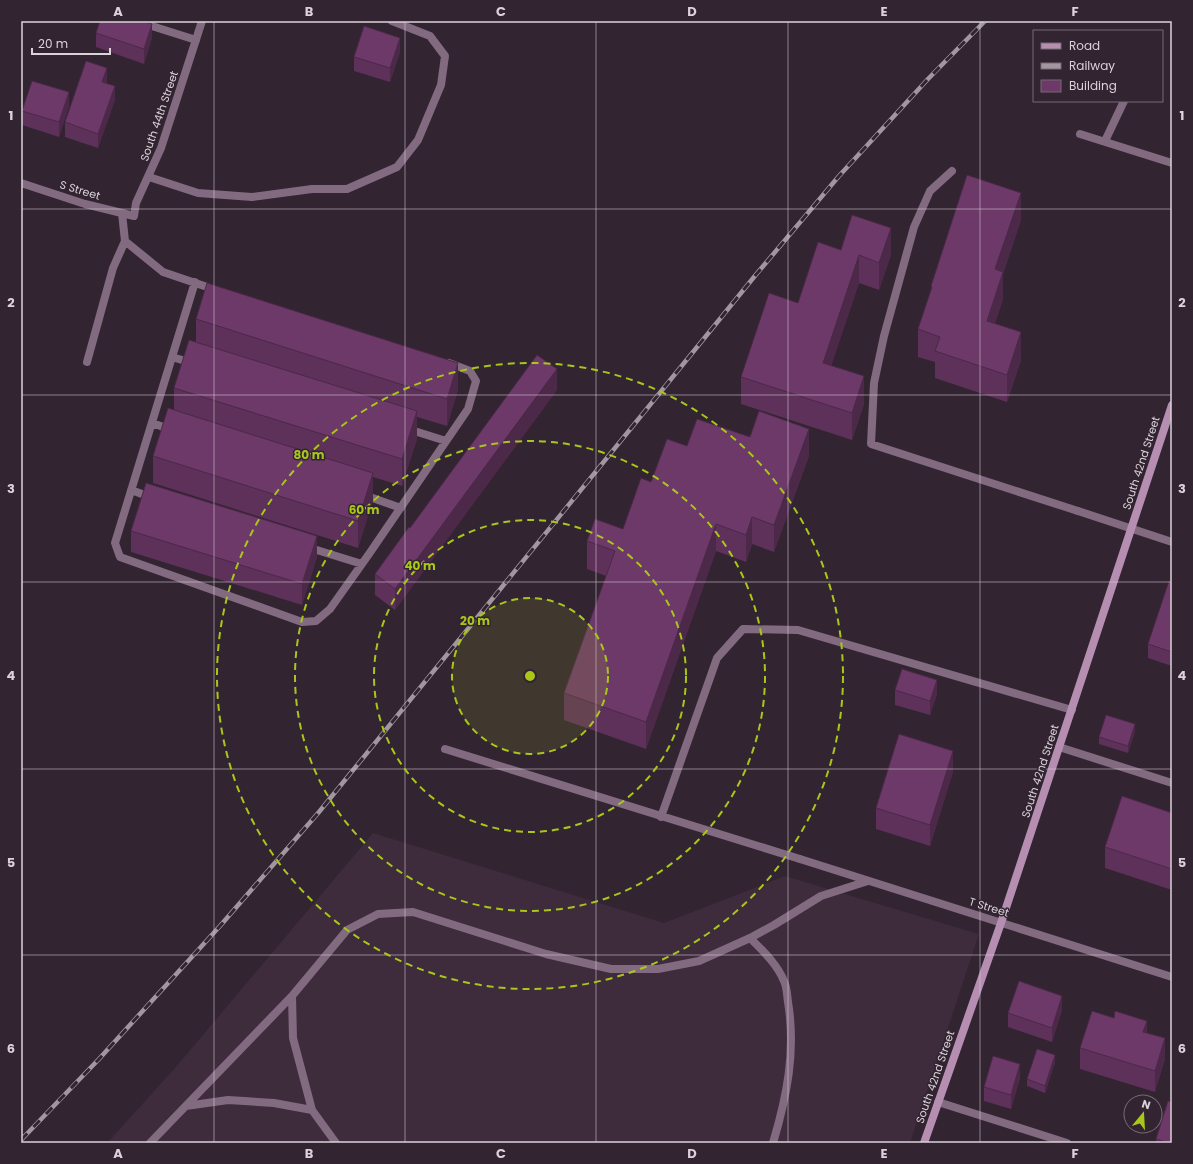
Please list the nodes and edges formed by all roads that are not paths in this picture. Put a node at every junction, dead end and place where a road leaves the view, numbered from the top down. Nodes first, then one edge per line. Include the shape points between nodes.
1 (136, 21) edge
2 (202, 21) edge
3 (392, 21) edge
4 (196, 40) junction
5 (1124, 102) edge
6 (1080, 134) dead end
7 (1105, 141) junction
8 (1172, 163) edge
9 (952, 171) dead end
10 (149, 177) junction
11 (21, 183) edge
12 (122, 213) junction
13 (134, 216) joint
14 (125, 241) junction
15 (195, 282) junction
16 (225, 293) edge
17 (172, 357) junction
18 (445, 361) edge
19 (87, 362) dead end
20 (202, 366) edge
21 (1172, 404) edge
22 (152, 423) junction
23 (400, 427) edge
24 (182, 433) edge
25 (446, 441) junction
26 (131, 490) junction
27 (355, 492) edge
28 (161, 500) edge
29 (401, 508) junction
30 (1132, 528) junction
31 (1172, 542) edge
32 (302, 545) edge
33 (362, 564) junction
34 (1072, 710) junction
35 (1060, 747) junction
36 (445, 749) dead end
37 (1172, 783) edge
38 (661, 817) junction
39 (868, 881) junction
40 (1001, 923) junction
41 (750, 938) junction
42 (1172, 977) edge
43 (292, 996) junction
44 (938, 1102) junction
45 (186, 1106) junction
46 (312, 1110) junction
47 (150, 1143) edge
48 (336, 1143) edge
49 (773, 1143) edge
50 (924, 1143) edge
51 (1067, 1143) edge

1 - 4 street
2 - 4 street, South 44th Street
3 - 10 street via 430,36 445,56 441,85 418,140 397,167 347,189 312,189 252,197 198,193
4 - 10 street, South 44th Street
5 - 7 street
6 - 7 street
7 - 8 street
9 - 30 street via 930,191 914,228 874,382 871,444
10 - 13 street, South 44th Street via 136,203
11 - 12 street, S Street
12 - 13 street, S Street
12 - 14 street
14 - 15 street via 164,272
14 - 19 street via 113,268
15 - 16 street
15 - 17 street
17 - 20 street
17 - 22 street
18 - 25 street via 470,371 476,381 468,409
21 - 30 street, South 42nd Street
22 - 24 street
22 - 26 street
23 - 25 street
25 - 29 street
26 - 28 street
26 - 33 street via 115,543 120,557 302,622 316,621 330,609
27 - 29 street
29 - 33 street
30 - 31 street
30 - 34 street, South 42nd Street
32 - 33 street
34 - 35 street, South 42nd Street
34 - 38 street via 798,630 743,629 717,658
35 - 37 street
35 - 40 street, South 42nd Street
36 - 38 street, T Street
38 - 39 street, T Street
39 - 40 street, T Street
39 - 41 street via 822,896
40 - 42 street, T Street
40 - 44 street, South 42nd Street
41 - 43 street via 699,960 658,969 610,969 546,954 413,912 378,914 347,930
41 - 49 street via 770,958 784,982 790,1019 790,1068 783,1110
43 - 45 street
43 - 46 street via 293,1038
44 - 50 street, South 42nd Street
44 - 51 street
45 - 46 street via 228,1100 274,1103
45 - 47 street
46 - 48 street

